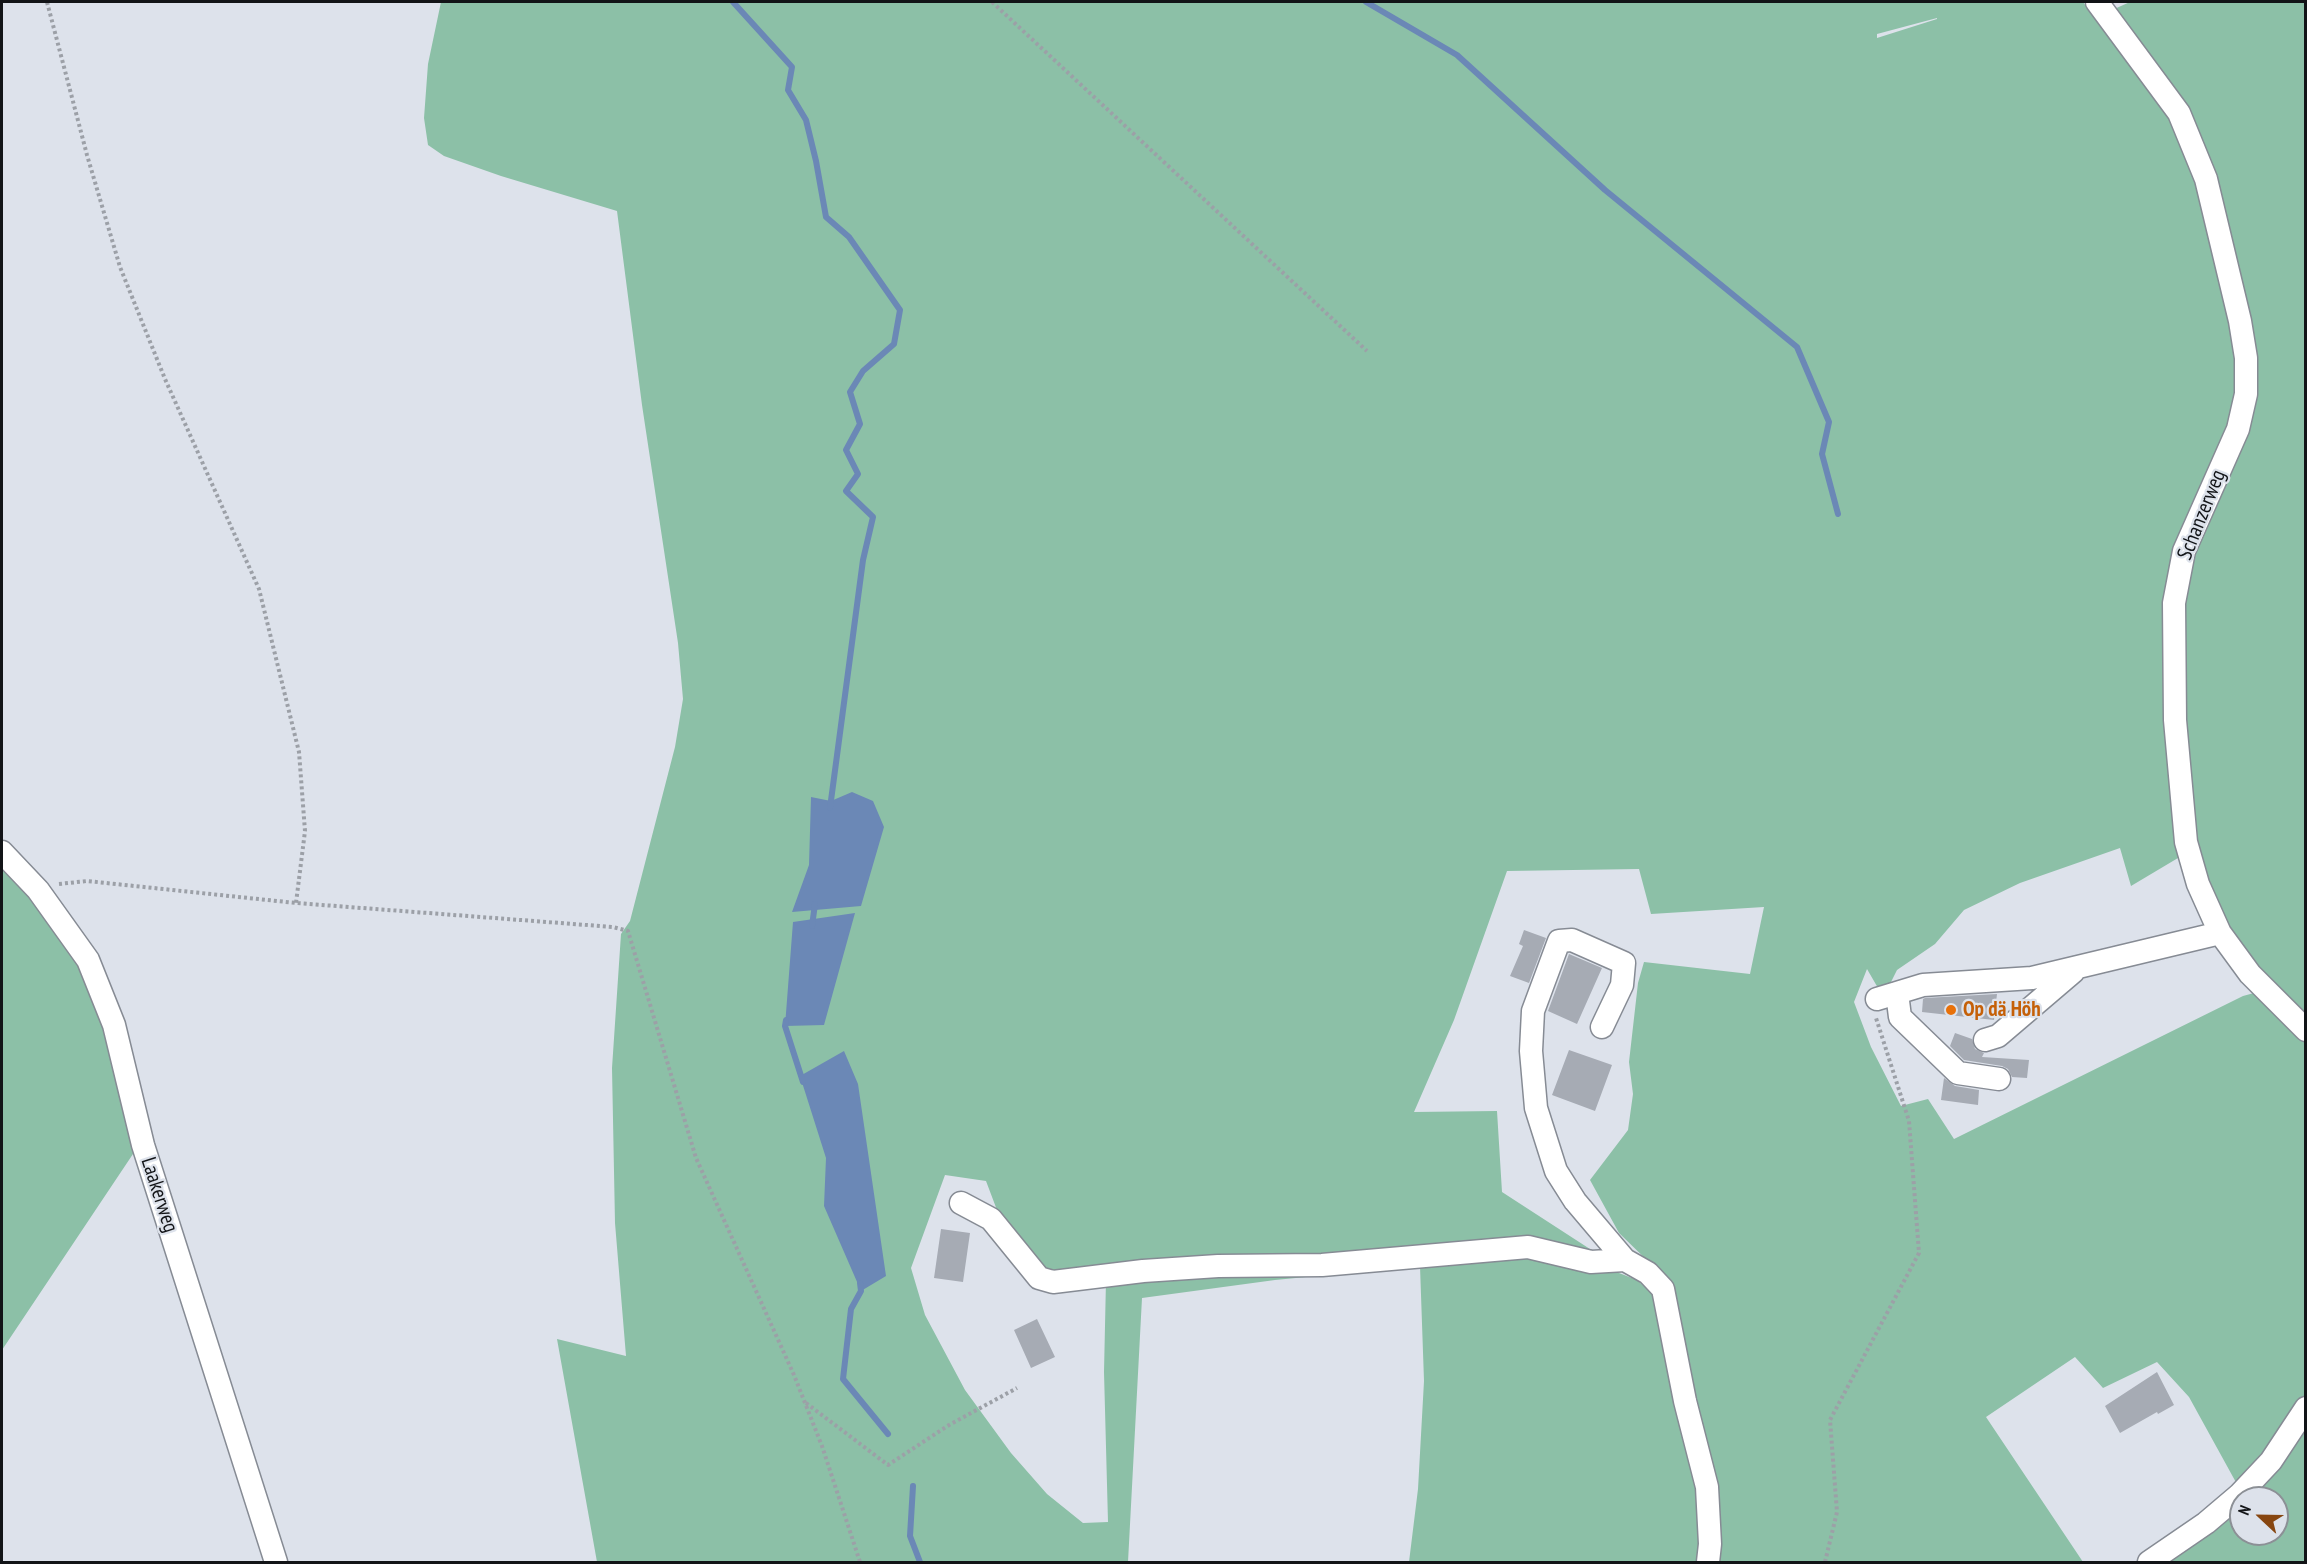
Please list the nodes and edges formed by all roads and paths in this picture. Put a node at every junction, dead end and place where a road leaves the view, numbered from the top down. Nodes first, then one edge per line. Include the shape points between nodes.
1 (47, 2) edge
2 (993, 2) edge
3 (2108, 5) edge
4 (1367, 351) dead end
5 (2, 852) edge
6 (38, 890) junction
7 (296, 903) junction
8 (2220, 933) junction
9 (2076, 969) junction
10 (1887, 996) junction
11 (1602, 1027) dead end
12 (2306, 1030) edge
13 (1985, 1040) dead end
14 (1998, 1079) dead end
15 (961, 1203) dead end
16 (1625, 1260) junction
17 (1017, 1388) dead end
18 (805, 1402) junction
19 (2306, 1408) edge
20 (276, 1563) edge
21 (860, 1563) edge
22 (1708, 1563) edge
23 (1825, 1563) edge
24 (2149, 1563) edge

1 - 7 path via 120,267 165,379 259,589 299,752 305,831
2 - 4 path
3 - 8 street, Schanzerweg via 2179,113 2206,179 2246,358 2246,394 2238,429 2184,551 2174,603 2175,720 2186,842 2198,884
5 - 6 street, Laakerweg
6 - 7 path via 87,881
6 - 20 street, Laakerweg via 88,960 114,1025 143,1144
7 - 18 path via 628,931 696,1158
8 - 9 street
8 - 12 street, Schanzerweg via 2250,974
9 - 10 street via 2032,978 1923,985
9 - 13 street via 1998,1035
10 - 14 street via 1900,1017 1958,1073
10 - 23 path via 1876,1019 1909,1122 1919,1253 1830,1420 1837,1512
11 - 16 street via 1622,985 1624,963 1572,940 1559,941 1533,1011 1531,1051 1536,1108 1556,1171 1575,1201
15 - 16 street via 991,1219 1039,1278 1053,1282 1143,1271 1322,1265 1528,1247 1591,1262
16 - 22 street via 1664,1288 1685,1401 1707,1487
17 - 18 path via 949,1425 888,1465
18 - 21 path
19 - 24 street via 2271,1461 2239,1495

